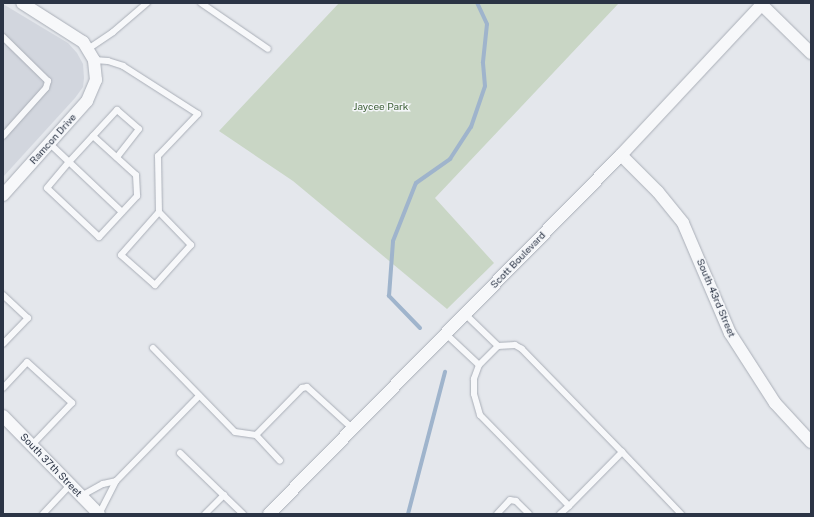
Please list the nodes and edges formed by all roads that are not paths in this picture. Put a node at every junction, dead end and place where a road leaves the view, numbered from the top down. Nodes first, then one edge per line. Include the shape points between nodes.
1 (22, 3) edge
2 (147, 3) edge
3 (201, 3) edge
4 (763, 4) edge
5 (3, 37) edge
6 (88, 49) junction
7 (268, 49) dead end
8 (811, 53) edge
9 (94, 60) junction
10 (3, 136) edge
11 (93, 136) junction
12 (49, 143) junction
13 (621, 155) junction
14 (117, 157) junction
15 (69, 162) junction
16 (4, 192) edge
17 (122, 212) junction
18 (159, 212) junction
19 (3, 295) edge
20 (465, 314) junction
21 (446, 334) junction
22 (3, 344) edge
23 (498, 346) junction
24 (153, 348) dead end
25 (479, 365) junction
26 (3, 388) edge
27 (199, 396) junction
28 (3, 416) edge
29 (353, 428) junction
30 (256, 435) junction
31 (811, 442) edge
32 (32, 445) junction
33 (622, 452) junction
34 (180, 453) dead end
35 (280, 461) dead end
36 (116, 481) junction
37 (70, 485) junction
38 (224, 495) junction
39 (81, 496) junction
40 (569, 506) junction
41 (43, 514) edge
42 (99, 514) edge
43 (205, 514) edge
44 (243, 514) edge
45 (269, 514) edge
46 (497, 514) edge
47 (529, 514) edge
48 (560, 514) edge
49 (681, 514) edge

1 - 6 street via 78,38
2 - 6 lane
3 - 7 lane
4 - 8 street
4 - 13 street, Scott Boulevard
5 - 10 lane via 48,81 46,88
6 - 9 street
9 - 12 street, Ramcon Drive via 96,80 87,101
9 - 18 lane via 123,66 198,114 158,156
11 - 14 lane
11 - 14 lane via 117,110 139,129
11 - 15 lane
12 - 15 lane
12 - 16 street, Ramcon Drive
13 - 20 street, Scott Boulevard
13 - 31 street, South 43rd Street via 658,192 683,223 730,333 775,403
14 - 17 lane via 136,175 137,196
15 - 17 lane
15 - 17 lane via 47,188 99,236
18 - 18 lane via 191,245 155,285 122,255
19 - 22 lane via 28,318
20 - 21 street, Scott Boulevard
20 - 23 lane
21 - 25 lane
21 - 29 street, Scott Boulevard
23 - 25 lane
23 - 33 lane via 515,345 522,349
24 - 27 lane
25 - 40 lane via 474,379 474,394 480,415
26 - 32 lane via 27,362 72,403
27 - 30 lane via 235,432
27 - 36 lane
28 - 32 street, South 37th Street
29 - 30 lane via 307,387 302,388
29 - 45 street, Scott Boulevard
30 - 35 lane
32 - 37 street, South 37th Street
33 - 40 lane
33 - 49 lane
34 - 38 lane
36 - 39 lane
36 - 42 lane
37 - 39 street, South 37th Street
37 - 41 lane
38 - 43 lane
38 - 44 lane
39 - 42 street, South 37th Street
40 - 48 lane
46 - 47 lane via 510,500 516,501

